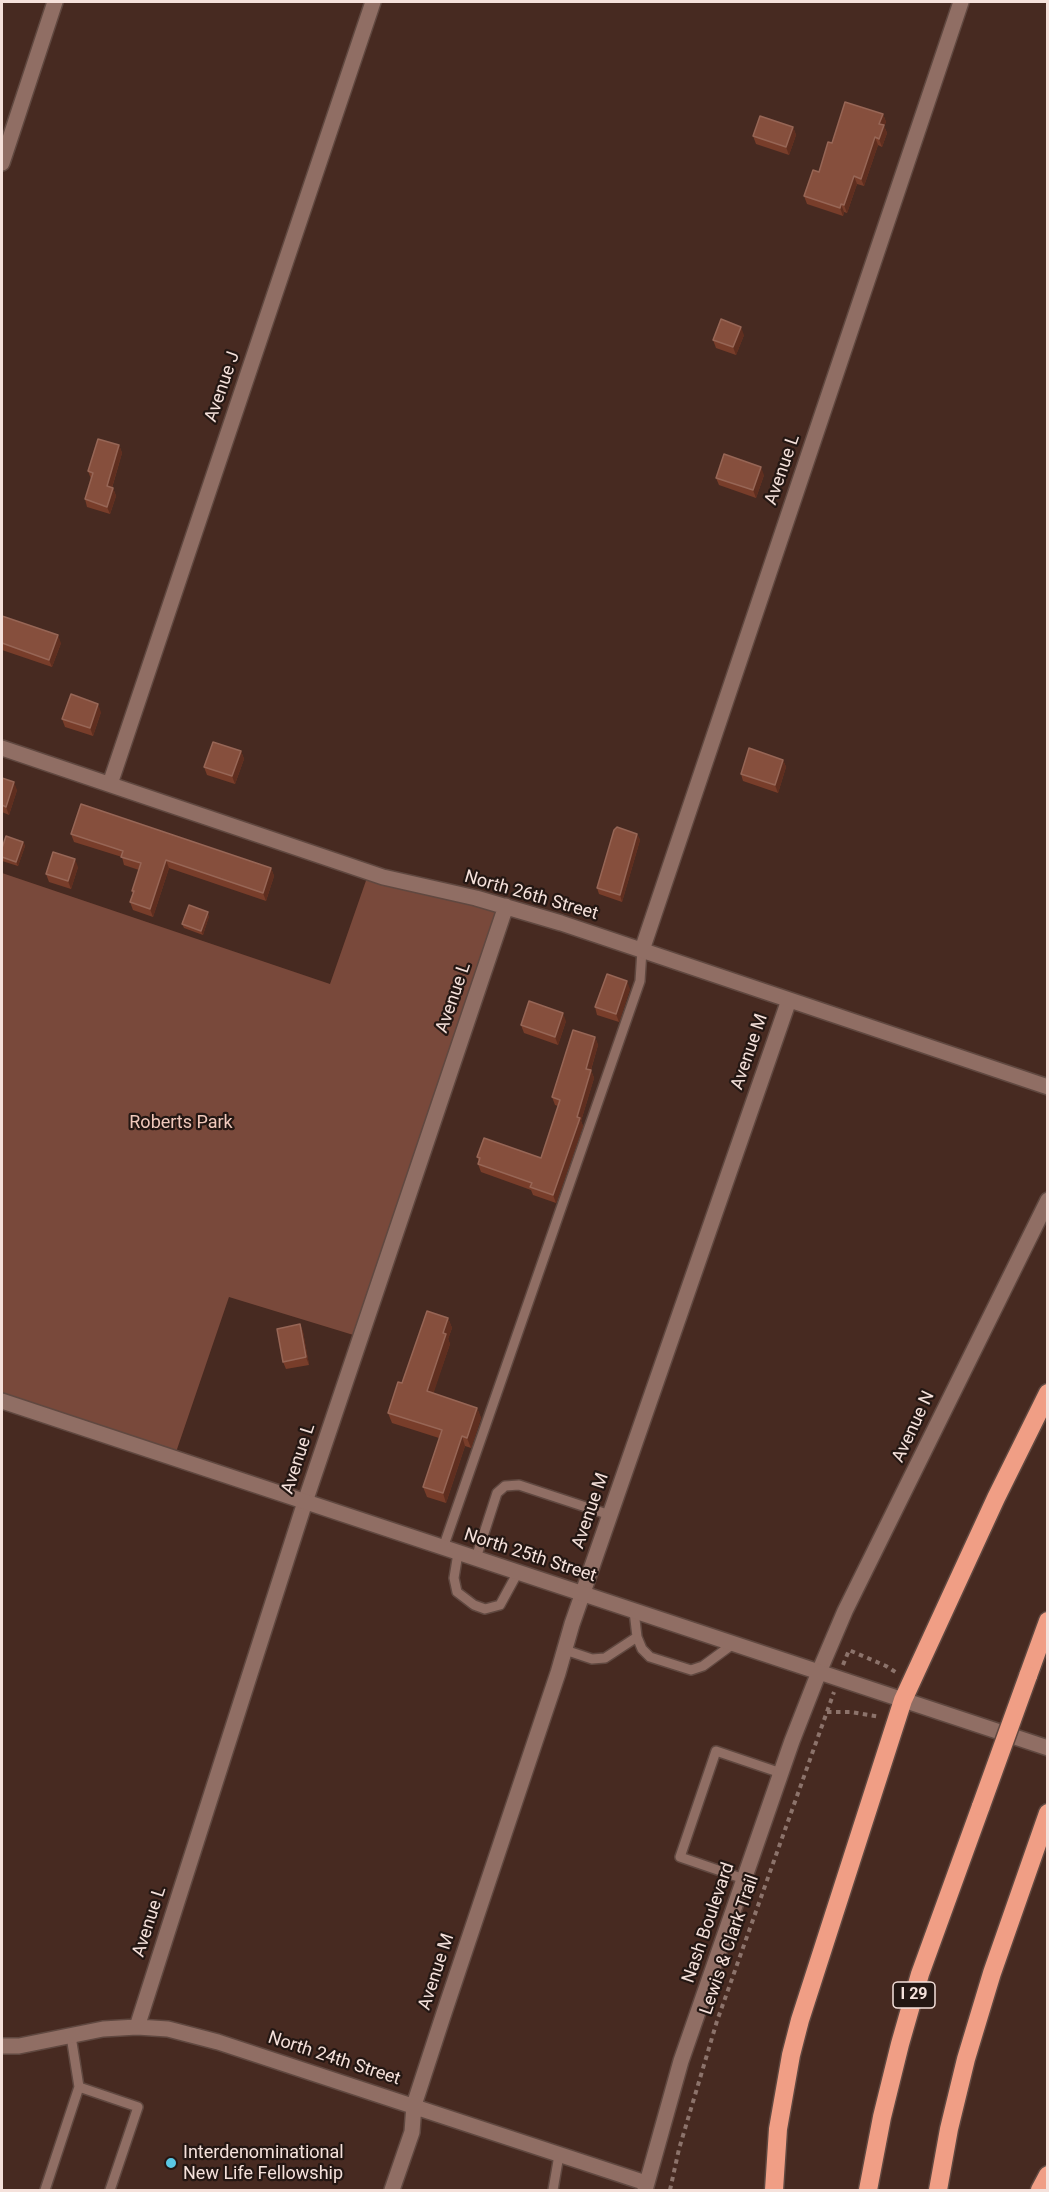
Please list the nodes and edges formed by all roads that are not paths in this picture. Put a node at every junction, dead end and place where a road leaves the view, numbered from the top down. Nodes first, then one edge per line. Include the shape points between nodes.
1 (56, 2) edge
2 (373, 2) edge
3 (961, 2) edge
4 (2, 163) edge
5 (2, 748) edge
6 (110, 784) junction
7 (506, 906) junction
8 (642, 950) junction
9 (789, 1000) junction
10 (1047, 1087) edge
11 (1047, 1200) edge
12 (1047, 1393) edge
13 (2, 1401) edge
14 (305, 1502) junction
15 (610, 1515) junction
16 (450, 1550) junction
17 (476, 1558) junction
18 (518, 1572) junction
19 (583, 1594) junction
20 (634, 1611) junction
21 (1047, 1621) edge
22 (637, 1638) junction
23 (733, 1644) junction
24 (565, 1650) junction
25 (819, 1672) junction
26 (903, 1700) junction
27 (1047, 1748) edge
28 (781, 1773) junction
29 (1045, 1821) edge
30 (744, 1879) junction
31 (137, 2027) junction
32 (71, 2036) junction
33 (2, 2046) edge
34 (79, 2087) junction
35 (414, 2105) junction
36 (559, 2155) junction
37 (1047, 2175) edge
38 (645, 2187) edge
39 (45, 2190) edge
40 (110, 2190) edge
41 (392, 2190) edge
42 (553, 2190) edge
43 (774, 2190) edge
44 (868, 2190) edge
45 (938, 2190) edge
46 (1041, 2190) edge

1 - 4 street
2 - 6 street, Avenue J
3 - 8 street, Avenue L
5 - 6 street, North 26th Street
6 - 7 street, North 26th Street via 383,877
7 - 8 street, North 26th Street
7 - 14 street, Avenue L
8 - 9 street, North 26th Street
8 - 16 lane via 640,981
9 - 10 street, North 26th Street
9 - 15 street, Avenue M
11 - 25 street, Avenue N via 845,1611
12 - 26 highway
13 - 14 street, North 25th Street
14 - 16 street, North 25th Street
14 - 31 street, Avenue L
15 - 17 lane via 519,1485 505,1486 497,1493
15 - 19 street, Avenue M
16 - 17 street, North 25th Street
16 - 18 lane via 457,1592 485,1609 500,1605
17 - 18 street, North 25th Street
18 - 19 street, North 25th Street
19 - 20 street, North 25th Street
19 - 24 street, Avenue M
20 - 22 lane
20 - 23 street, North 25th Street
21 - 44 highway, I 29, bridge via 920,1974 882,2117
22 - 23 lane via 650,1657 691,1670 704,1666
22 - 24 lane via 605,1658 592,1659
23 - 25 street, North 25th Street
24 - 35 street, Avenue M
25 - 26 street, North 25th Street
25 - 28 street, Nash Boulevard
26 - 27 street, North 25th Street
26 - 43 highway via 800,2020 779,2118
28 - 30 street, Nash Boulevard
28 - 30 lane via 716,1751 680,1857
29 - 45 highway via 966,2059
30 - 38 street, Nash Boulevard via 681,2061
31 - 32 street, North 24th Street
31 - 35 street, North 24th Street via 168,2029 218,2042
32 - 33 street, North 24th Street
32 - 34 lane
34 - 39 lane
34 - 40 lane via 138,2107
35 - 36 street, North 24th Street
35 - 41 street, Avenue M via 412,2132
36 - 38 street, North 24th Street
36 - 42 lane
37 - 46 highway

